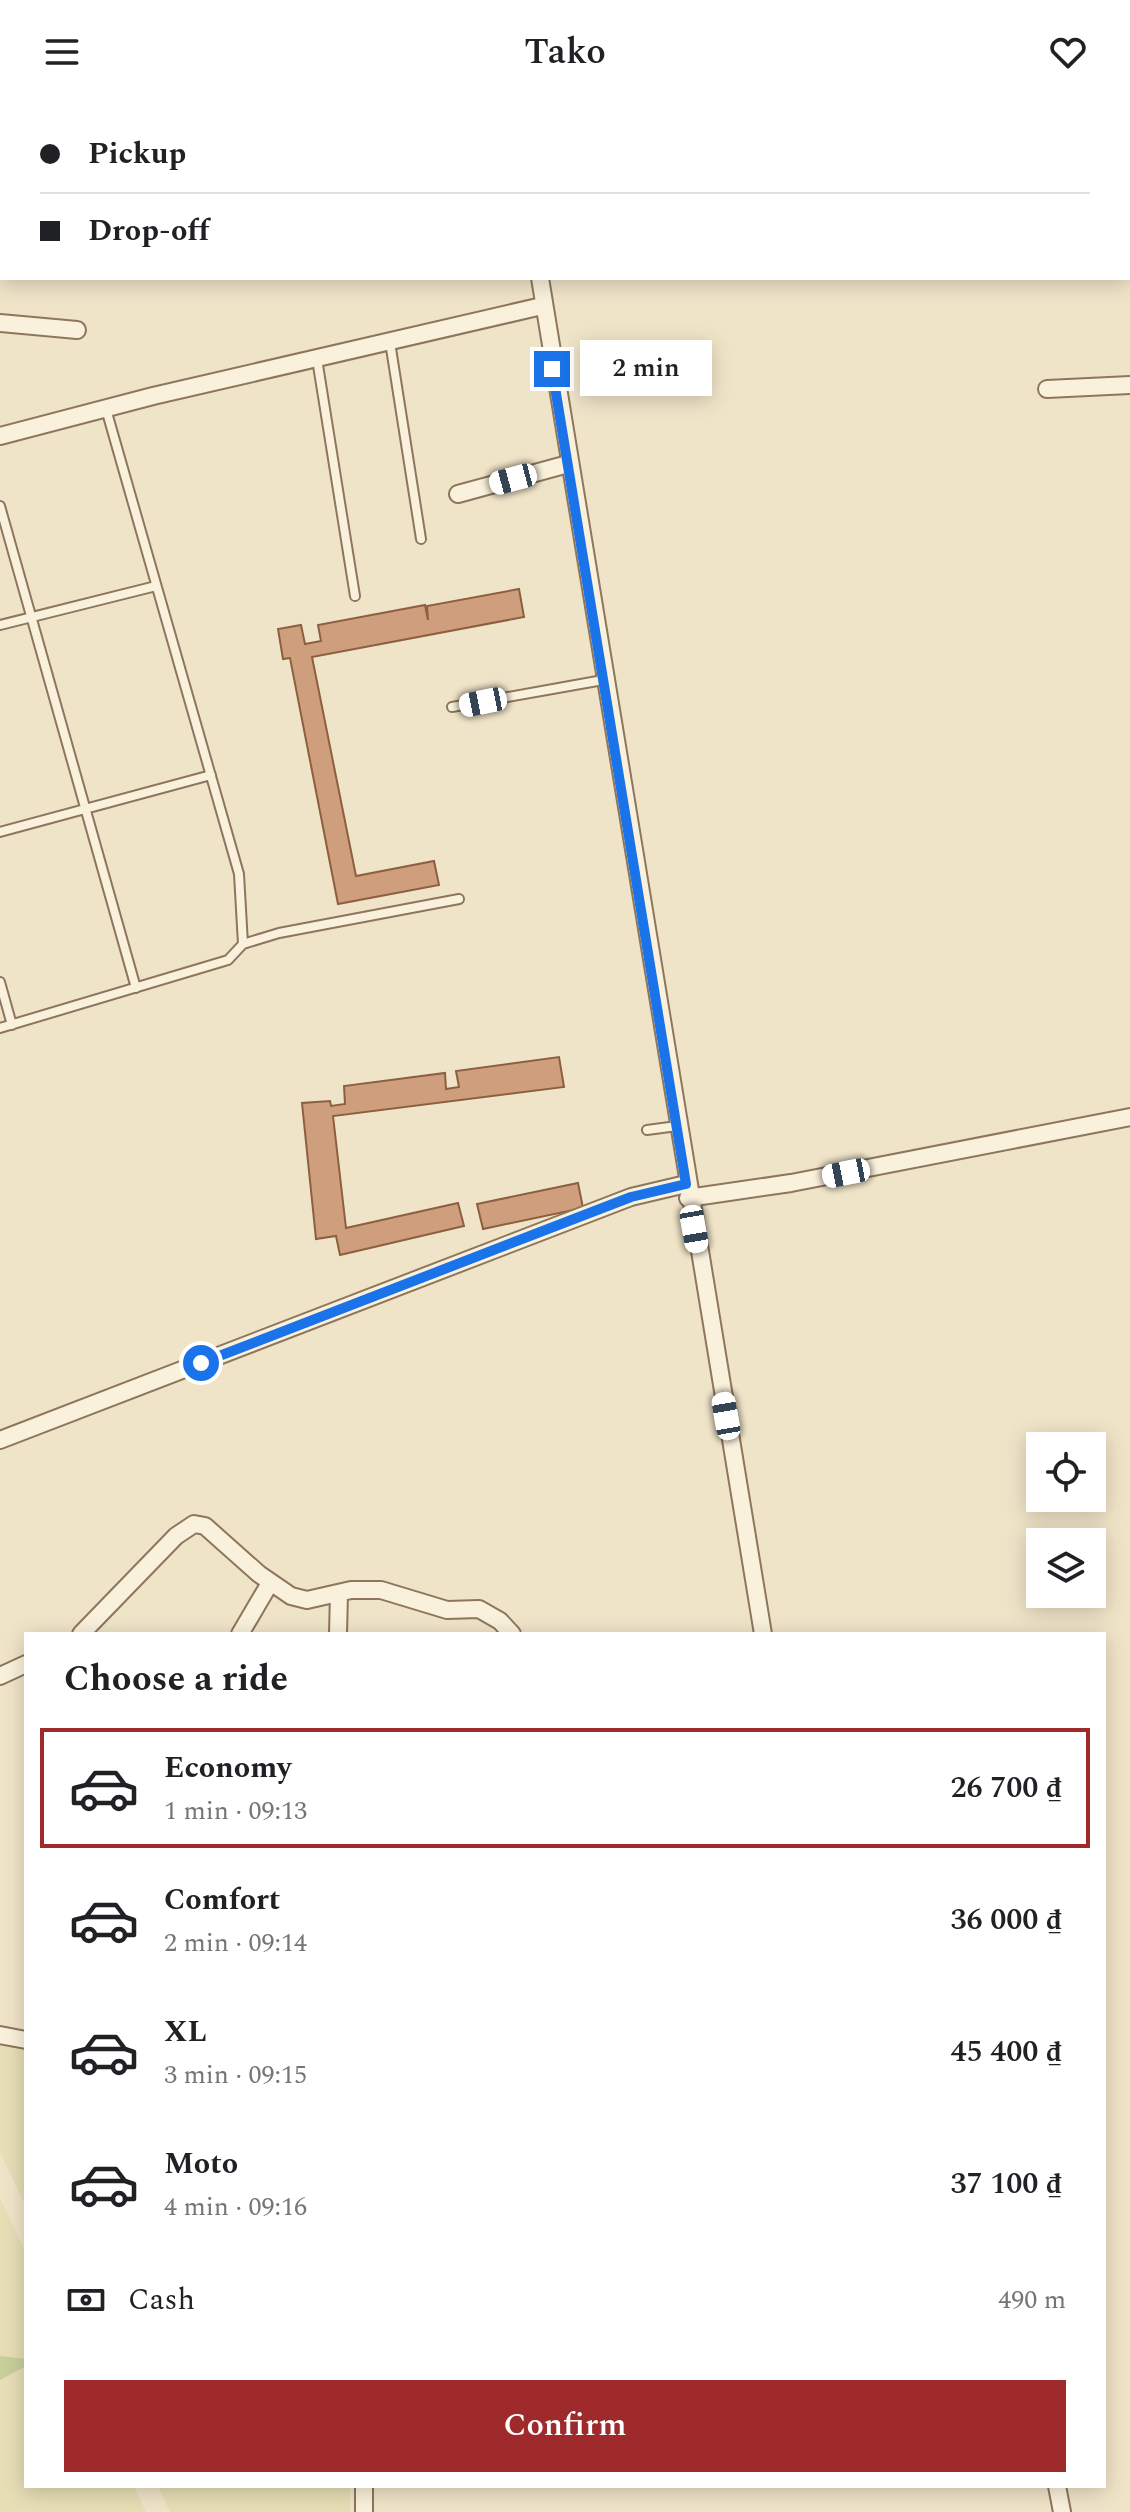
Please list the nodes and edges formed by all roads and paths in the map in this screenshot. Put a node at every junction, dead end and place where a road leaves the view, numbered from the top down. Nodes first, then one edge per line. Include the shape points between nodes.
1 (540, 280) edge
2 (542, 306) junction
3 (0, 323) edge
4 (77, 330) dead end
5 (390, 341) junction
6 (317, 358) junction
7 (1130, 385) edge
8 (1047, 389) dead end
9 (105, 408) junction
10 (0, 436) edge
11 (568, 464) junction
12 (458, 494) dead end
13 (0, 506) edge
14 (421, 539) dead end
15 (156, 586) junction
16 (355, 596) dead end
17 (31, 616) junction
18 (0, 625) edge
19 (603, 680) junction
20 (452, 707) dead end
21 (211, 775) junction
22 (86, 811) junction
23 (0, 832) edge
24 (459, 899) dead end
25 (243, 944) junction
26 (0, 982) edge
27 (136, 988) junction
28 (12, 1025) junction
29 (0, 1028) edge
30 (1130, 1117) edge
31 (677, 1126) junction
32 (647, 1130) dead end
33 (687, 1191) junction
34 (0, 1440) edge
35 (270, 1583) junction
36 (339, 1593) junction
37 (83, 1632) edge
38 (241, 1632) edge
39 (338, 1632) edge
40 (510, 1632) edge
41 (763, 1632) edge
42 (24, 1665) edge
43 (0, 1676) edge
44 (0, 2035) edge
45 (24, 2040) edge
46 (364, 2488) edge
47 (1057, 2488) edge
48 (364, 2512) edge
49 (1062, 2512) edge

1 - 2 street
2 - 5 street
2 - 11 street
3 - 4 street
5 - 6 street
5 - 14 lane
6 - 9 street
6 - 16 lane
7 - 8 street
9 - 10 street
9 - 15 lane
11 - 12 street
11 - 19 street
13 - 17 lane
15 - 17 lane
15 - 21 lane
17 - 18 lane
17 - 22 lane
19 - 20 lane
19 - 31 street
21 - 22 lane
21 - 25 lane via 239,874
22 - 23 lane
22 - 27 lane
24 - 25 lane
25 - 27 lane via 228,960
26 - 28 lane
27 - 28 lane
28 - 29 lane
30 - 33 street via 791,1183
31 - 32 lane
31 - 33 street
33 - 34 street via 631,1197
33 - 41 street
35 - 36 street via 307,1600
35 - 37 street via 224,1540 194,1524
35 - 38 street
36 - 39 street
36 - 40 street via 381,1590 447,1610 479,1609
42 - 43 street
44 - 45 street
46 - 48 street
47 - 49 street

